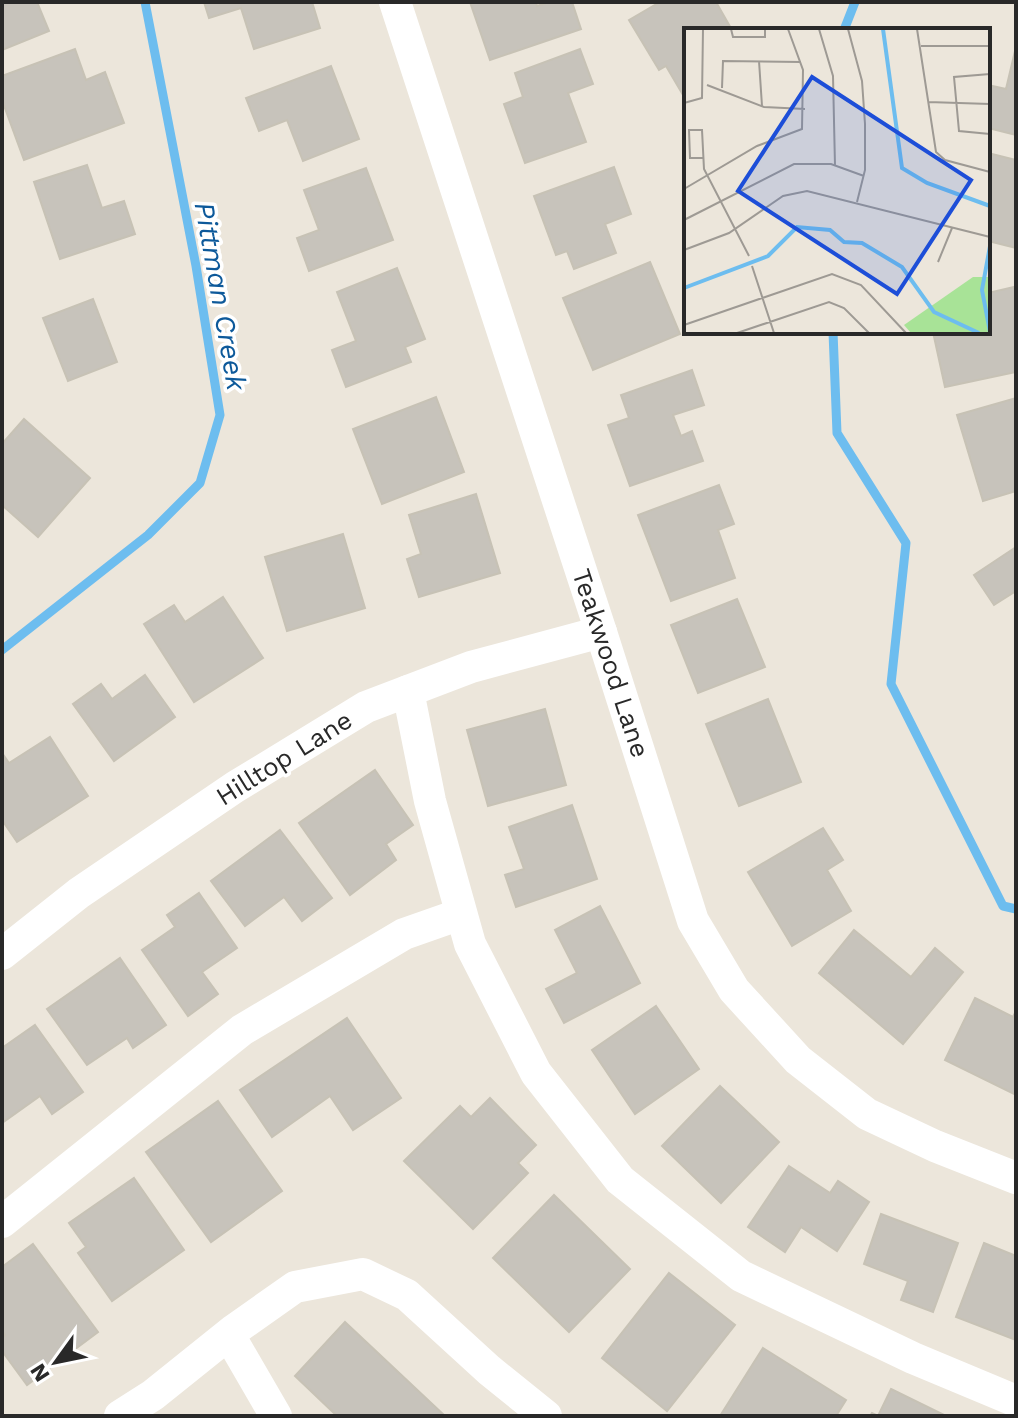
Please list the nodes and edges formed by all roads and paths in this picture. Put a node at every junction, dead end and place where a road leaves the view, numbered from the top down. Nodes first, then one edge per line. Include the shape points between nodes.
1 (395, 2) edge
2 (601, 632) junction
3 (408, 691) junction
4 (461, 914) junction
5 (2, 954) edge
6 (1016, 1178) edge
7 (2, 1222) edge
8 (229, 1335) junction
9 (1016, 1401) edge
10 (120, 1416) edge
11 (276, 1416) edge
12 (546, 1416) edge

1 - 2 street, Teakwood Lane
2 - 3 street, Hilltop Lane via 471,667
2 - 6 street, Teakwood Lane via 693,921 734,990 798,1060 867,1114
3 - 4 street via 430,801
3 - 5 street, Hilltop Lane via 366,707 235,787 79,893
4 - 7 street via 404,934 242,1030
4 - 9 street via 470,944 536,1073 620,1180 741,1276
8 - 10 street
8 - 11 street
8 - 12 street via 295,1287 363,1274 407,1295

